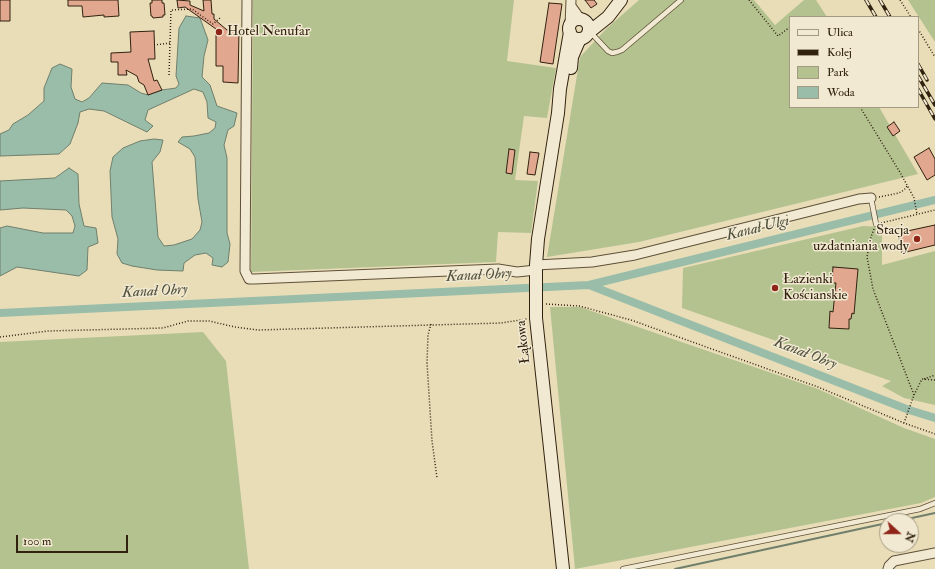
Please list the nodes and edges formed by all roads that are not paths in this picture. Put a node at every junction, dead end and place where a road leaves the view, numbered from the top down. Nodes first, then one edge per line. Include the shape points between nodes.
1 (247, 0) edge
2 (620, 0) edge
3 (681, 0) edge
4 (571, 3) edge
5 (583, 20) junction
6 (570, 29) junction
7 (584, 36) junction
8 (558, 113) junction
9 (872, 203) joint
10 (875, 222) road end
11 (536, 269) junction
12 (935, 503) edge
13 (935, 553) edge
14 (563, 569) edge
15 (623, 569) edge
16 (888, 569) edge

1 - 11 street via 245,271 249,279 498,269 517,272
2 - 5 street via 594,18
2 - 7 street via 608,17
3 - 7 lane via 617,52 608,51 594,36
4 - 5 street, Łąkowa
4 - 6 street, Łąkowa
5 - 6 street via 574,21
5 - 7 street via 588,26
6 - 7 street via 574,38
6 - 8 street, Łąkowa
7 - 8 street, Łąkowa via 572,57 567,90
8 - 11 street, Łąkowa via 538,239
9 - 10 lane
9 - 11 street via 859,199 635,255
11 - 14 street, Łąkowa via 536,318
12 - 15 lane via 920,509
13 - 16 street via 894,561

